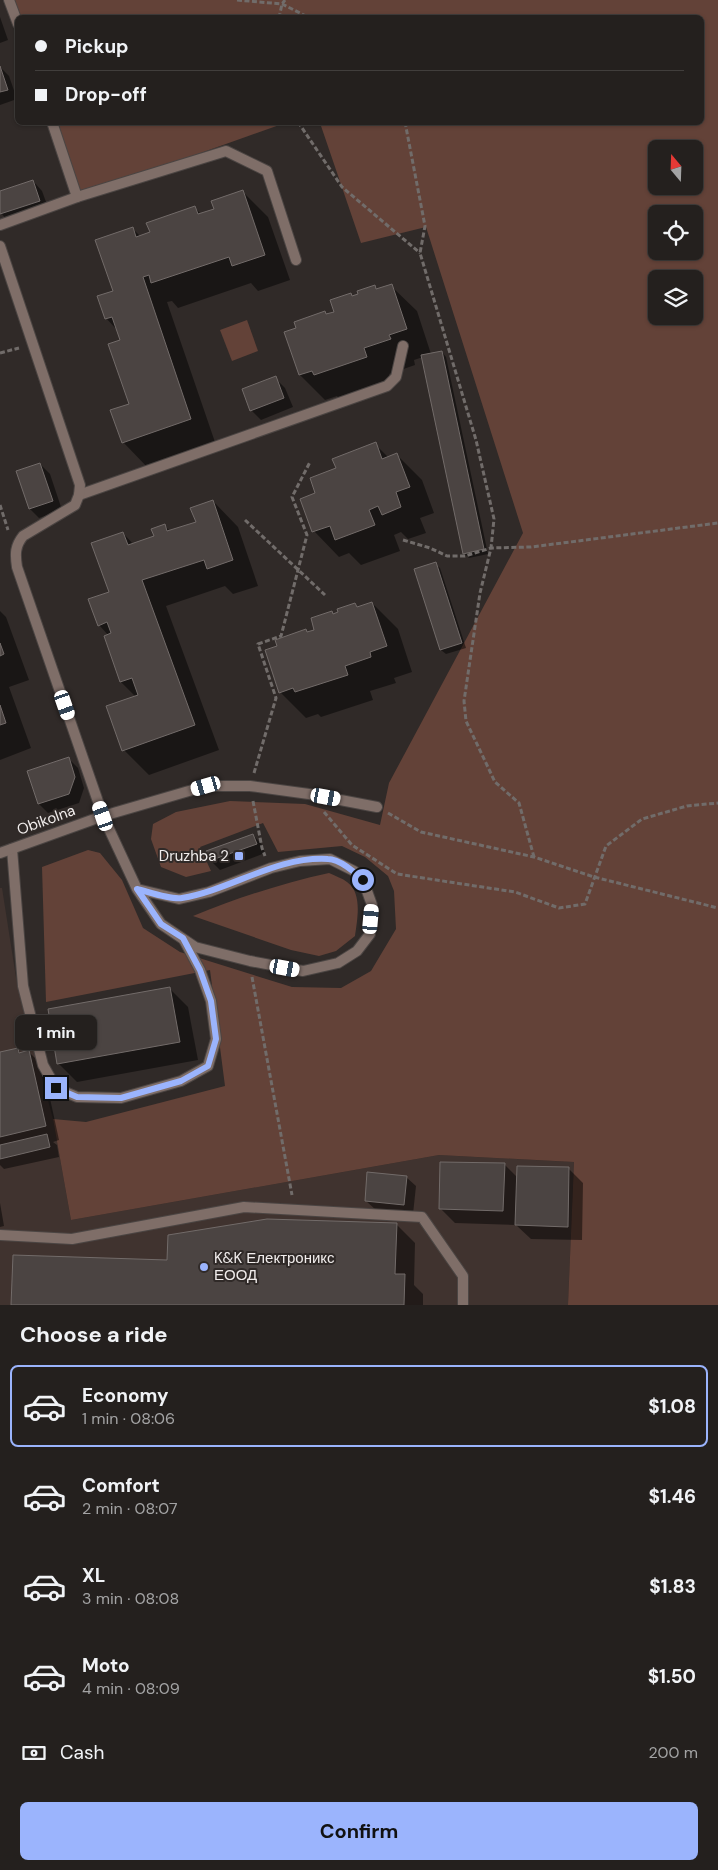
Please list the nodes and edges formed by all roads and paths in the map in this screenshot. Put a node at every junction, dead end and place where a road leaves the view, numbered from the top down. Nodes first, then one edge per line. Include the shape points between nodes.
1 (9, 0) edge
2 (237, 0) edge
3 (285, 0) edge
4 (282, 4) junction
5 (280, 15) edge
6 (304, 15) edge
7 (15, 16) edge
8 (53, 125) edge
9 (300, 125) edge
10 (406, 125) edge
11 (77, 197) junction
12 (0, 224) edge
13 (0, 246) edge
14 (420, 253) junction
15 (296, 260) dead end
16 (403, 346) dead end
17 (310, 462) dead end
18 (79, 495) junction
19 (0, 505) edge
20 (245, 520) dead end
21 (718, 523) edge
22 (403, 540) dead end
23 (16, 544) junction
24 (491, 548) junction
25 (298, 571) junction
26 (325, 595) dead end
27 (250, 786) junction
28 (308, 794) junction
29 (718, 803) edge
30 (377, 807) joint
31 (103, 816) junction
32 (12, 849) junction
33 (0, 853) edge
34 (534, 857) junction
35 (271, 868) junction
36 (594, 877) junction
37 (137, 889) junction
38 (718, 908) edge
39 (183, 938) junction
40 (250, 962) junction
41 (295, 1210) junction
42 (0, 1235) edge
43 (463, 1305) edge

1 - 7 street
2 - 4 path
3 - 4 path
4 - 5 path
4 - 6 path
8 - 11 street
9 - 14 path via 342,187
10 - 14 path via 426,226
11 - 12 street
11 - 15 street via 226,151 267,171
13 - 18 street via 78,475
14 - 24 path via 476,440 494,519
16 - 18 street via 396,377 388,386
17 - 25 path via 292,497 306,536
18 - 23 street via 75,505 31,530
19 - 23 path via 12,541
20 - 25 path
21 - 24 path via 531,547
22 - 24 path via 447,556 465,556
23 - 31 street via 17,567
24 - 34 path via 480,593 465,691 466,721 495,782 519,803
25 - 26 path
25 - 27 path via 281,636 258,644 276,698
27 - 28 street, Obikolna
27 - 31 street, Obikolna via 206,786
27 - 35 path via 262,848
28 - 30 street, Obikolna
28 - 36 path via 352,845 397,874 515,892 559,908 585,904
29 - 36 path via 687,806 642,819 606,846
30 - 34 path via 421,832
31 - 32 street, Obikolna
31 - 37 street
32 - 33 street, Obikolna
32 - 39 street via 23,986 43,1065 56,1088 77,1097 121,1098 181,1081 208,1066 216,1039 211,1001 200,970
34 - 36 path
35 - 37 street via 209,892 179,899
35 - 40 street via 330,858 354,871 363,880 372,905 370,934 357,951 338,963 321,967 303,971
36 - 38 path
37 - 39 street via 161,924
39 - 40 street via 195,947
40 - 41 path
41 - 42 street via 244,1207 72,1239
41 - 43 street via 422,1218 463,1276

